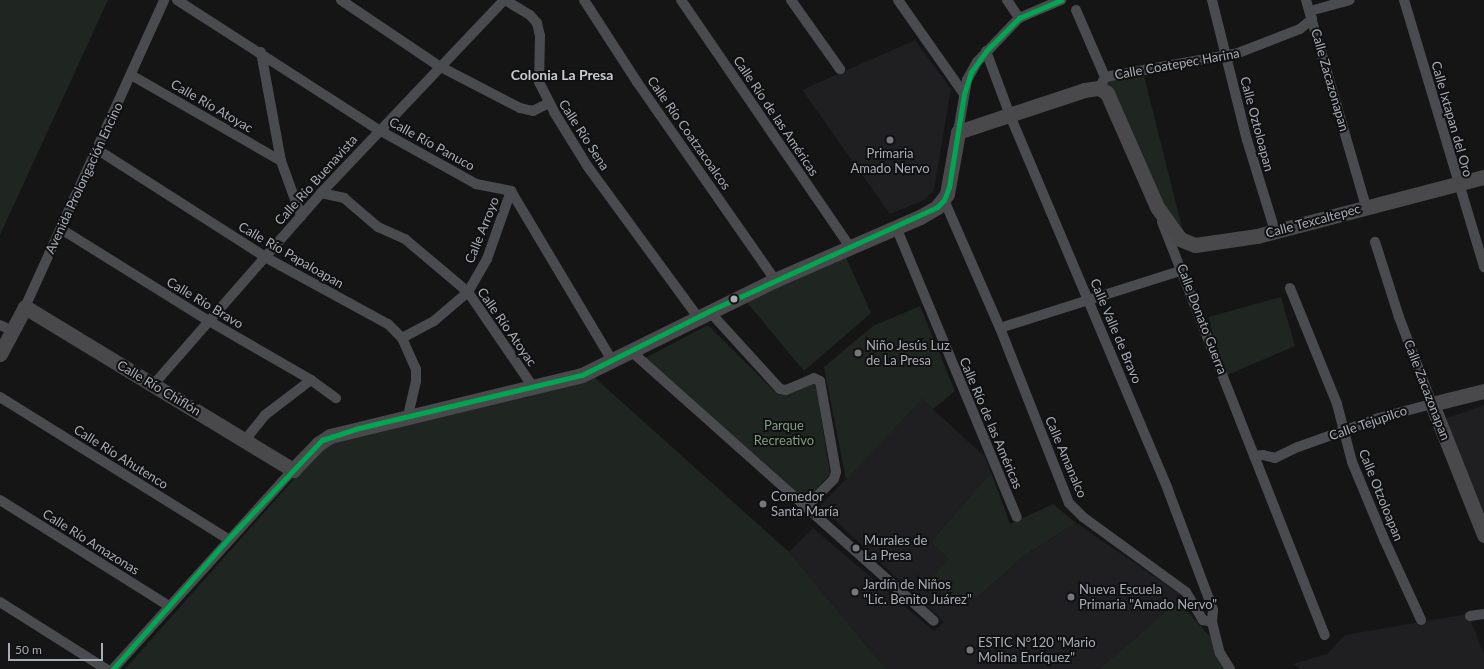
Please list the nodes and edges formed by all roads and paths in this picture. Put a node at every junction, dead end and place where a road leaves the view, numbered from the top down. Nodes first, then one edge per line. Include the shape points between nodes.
1 (164, 0) edge
2 (177, 0) edge
3 (341, 0) edge
4 (505, 0) edge
5 (584, 0) edge
6 (681, 0) edge
7 (791, 0) edge
8 (898, 0) edge
9 (1007, 0) edge
10 (1060, 0) edge
11 (1212, 0) edge
12 (1306, 0) edge
13 (1350, 0) edge
14 (1404, 0) edge
15 (1076, 10) dead end
16 (1311, 15) junction
17 (1019, 18) junction
18 (986, 51) junction
19 (261, 52) junction
20 (1226, 56) junction
21 (439, 66) junction
22 (840, 68) dead end
23 (131, 75) junction
24 (1102, 83) junction
25 (964, 94) junction
26 (549, 103) junction
27 (1009, 114) junction
28 (380, 130) junction
29 (958, 132) junction
30 (98, 150) junction
31 (281, 160) junction
32 (1484, 177) edge
33 (1457, 184) junction
34 (511, 191) junction
35 (321, 193) junction
36 (947, 194) junction
37 (1157, 207) junction
38 (1366, 207) junction
39 (301, 216) junction
40 (896, 227) junction
41 (61, 229) junction
42 (1274, 231) junction
43 (1376, 242) dead end
44 (850, 247) junction
45 (265, 257) junction
46 (1484, 267) edge
47 (1183, 270) junction
48 (775, 280) junction
49 (1290, 288) dead end
50 (468, 292) junction
51 (1089, 299) junction
52 (25, 307) junction
53 (703, 314) junction
54 (209, 321) junction
55 (6, 328) edge
56 (1000, 328) junction
57 (402, 338) junction
58 (632, 352) junction
59 (0, 354) edge
60 (613, 362) junction
61 (311, 380) junction
62 (154, 384) junction
63 (532, 387) junction
64 (1484, 391) edge
65 (0, 397) edge
66 (336, 398) dead end
67 (1432, 404) junction
68 (408, 416) junction
69 (1344, 430) junction
70 (245, 440) junction
71 (1254, 456) junction
72 (293, 470) junction
73 (0, 500) edge
74 (806, 507) junction
75 (1017, 517) dead end
76 (1484, 535) edge
77 (228, 540) junction
78 (0, 602) edge
79 (169, 606) junction
80 (1484, 614) edge
81 (1470, 616) dead end
82 (1422, 620) dead end
83 (934, 621) dead end
84 (1212, 622) junction
85 (1325, 635) dead end
86 (106, 669) edge
87 (113, 669) edge
88 (1230, 669) edge

1 - 23 street, Avenida Prolongación Encino
2 - 19 street, Calle Río Panuco
3 - 21 street, Calle Río Sena
4 - 21 street, Calle Río Buenavista
4 - 26 street via 530,15 537,23 540,36 539,82
5 - 48 street, Calle Río Coatzacoalcos via 637,82
6 - 44 street, Calle Río de las Américas
7 - 22 street
8 - 25 street
9 - 17 street
10 - 17 street
11 - 20 street, Calle Oztoloapan
12 - 16 street, Calle Zacazonapan
13 - 16 street
14 - 33 street, Calle Ixtapan del Oro
15 - 24 street, Calle Donato Guerra
16 - 20 street, Calle Coatepec Harina via 1300,29 1250,50
16 - 38 street, Calle Zacazonapan
17 - 18 street
18 - 25 street via 971,72
18 - 27 street, Calle Valle de Bravo
19 - 28 street, Calle Río Panuco
19 - 31 street
20 - 24 street, Calle Coatepec Harina
20 - 42 street, Calle Oztoloapan
21 - 26 street, Calle Río Sena via 520,108 533,111
21 - 28 street, Calle Río Buenavista
23 - 30 street, Avenida Prolongación Encino
23 - 31 street, Calle Río Atoyac
24 - 27 street, Calle Coatepec Harina
24 - 37 street, Calle Donato Guerra via 1114,105
25 - 29 street
26 - 53 street, Calle Río Sena via 588,166
27 - 29 street, Calle Coatepec Harina
27 - 51 street, Calle Valle de Bravo
28 - 34 street, Calle Río Panuco via 476,184
28 - 35 street, Calle Río Buenavista
29 - 36 street
30 - 41 street, Avenida Prolongación Encino
30 - 45 street, Calle Río Papaloapan
31 - 39 street
32 - 33 street, Calle Texcaltepec
33 - 38 street, Calle Texcaltepec
33 - 46 street, Calle Ixtapan del Oro
34 - 50 street, Calle Arroyo via 487,259
34 - 60 street
35 - 39 street, Calle Río Buenavista
35 - 50 street, Calle Río Atoyac via 344,198 378,227 406,239
36 - 40 street via 928,213
36 - 56 street, Calle Amanalco
37 - 42 street, Calle Texcaltepec via 1180,239 1195,245 1231,241
37 - 47 street, Calle Donato Guerra
38 - 42 street, Calle Texcaltepec
39 - 45 street, Calle Río Buenavista
40 - 44 street
40 - 75 street, Calle Río de las Américas
41 - 52 street, Avenida Prolongación Encino
41 - 54 street, Calle Río Bravo
43 - 67 street, Calle Zacazonapan via 1399,316
44 - 48 street
45 - 54 street, Calle Río Buenavista
45 - 57 street, Calle Río Papaloapan via 388,324
47 - 51 street
47 - 71 street, Calle Donato Guerra
48 - 53 street
49 - 69 street, Calle Otzoloapan via 1337,404
50 - 57 street, Calle Arroyo via 434,321
50 - 63 street, Calle Río Atoyac
51 - 56 street
51 - 84 street, Calle Valle de Bravo via 1205,587 1213,610
52 - 55 street, Avenida Prolongación Encino
52 - 62 street, Calle Río Chiflón
53 - 58 street
53 - 74 street, Calle Río Sena via 780,389 786,390 814,378 820,381 836,472 834,479
54 - 61 street, Calle Río Bravo
54 - 62 street, Calle Río Buenavista
55 - 59 street, Avenida Prolongación Encino
56 - 84 street, Calle Amanalco via 1069,503 1083,517 1186,592 1204,620
57 - 68 street, Calle Río Papaloapan via 417,375
58 - 60 street
58 - 74 street
60 - 63 street via 582,375
61 - 66 street, Calle Río Bravo
61 - 70 street via 265,414
62 - 70 street, Calle Río Chiflón
63 - 68 street
64 - 67 street, Calle Tejupilco
65 - 77 street, Calle Río Ahutenco
67 - 69 street, Calle Tejupilco via 1401,411
67 - 76 street, Calle Zacazonapan
68 - 72 street via 330,436 318,444
69 - 71 street, Calle Tejupilco via 1275,458
69 - 82 street, Calle Otzoloapan via 1352,462 1384,540
70 - 72 street, Calle Río Chiflón
71 - 85 street, Calle Donato Guerra
72 - 77 street
73 - 79 street, Calle Río Amazonas
74 - 83 street
77 - 79 street
78 - 86 street
79 - 87 street
80 - 81 street
84 - 88 street via 1220,653

